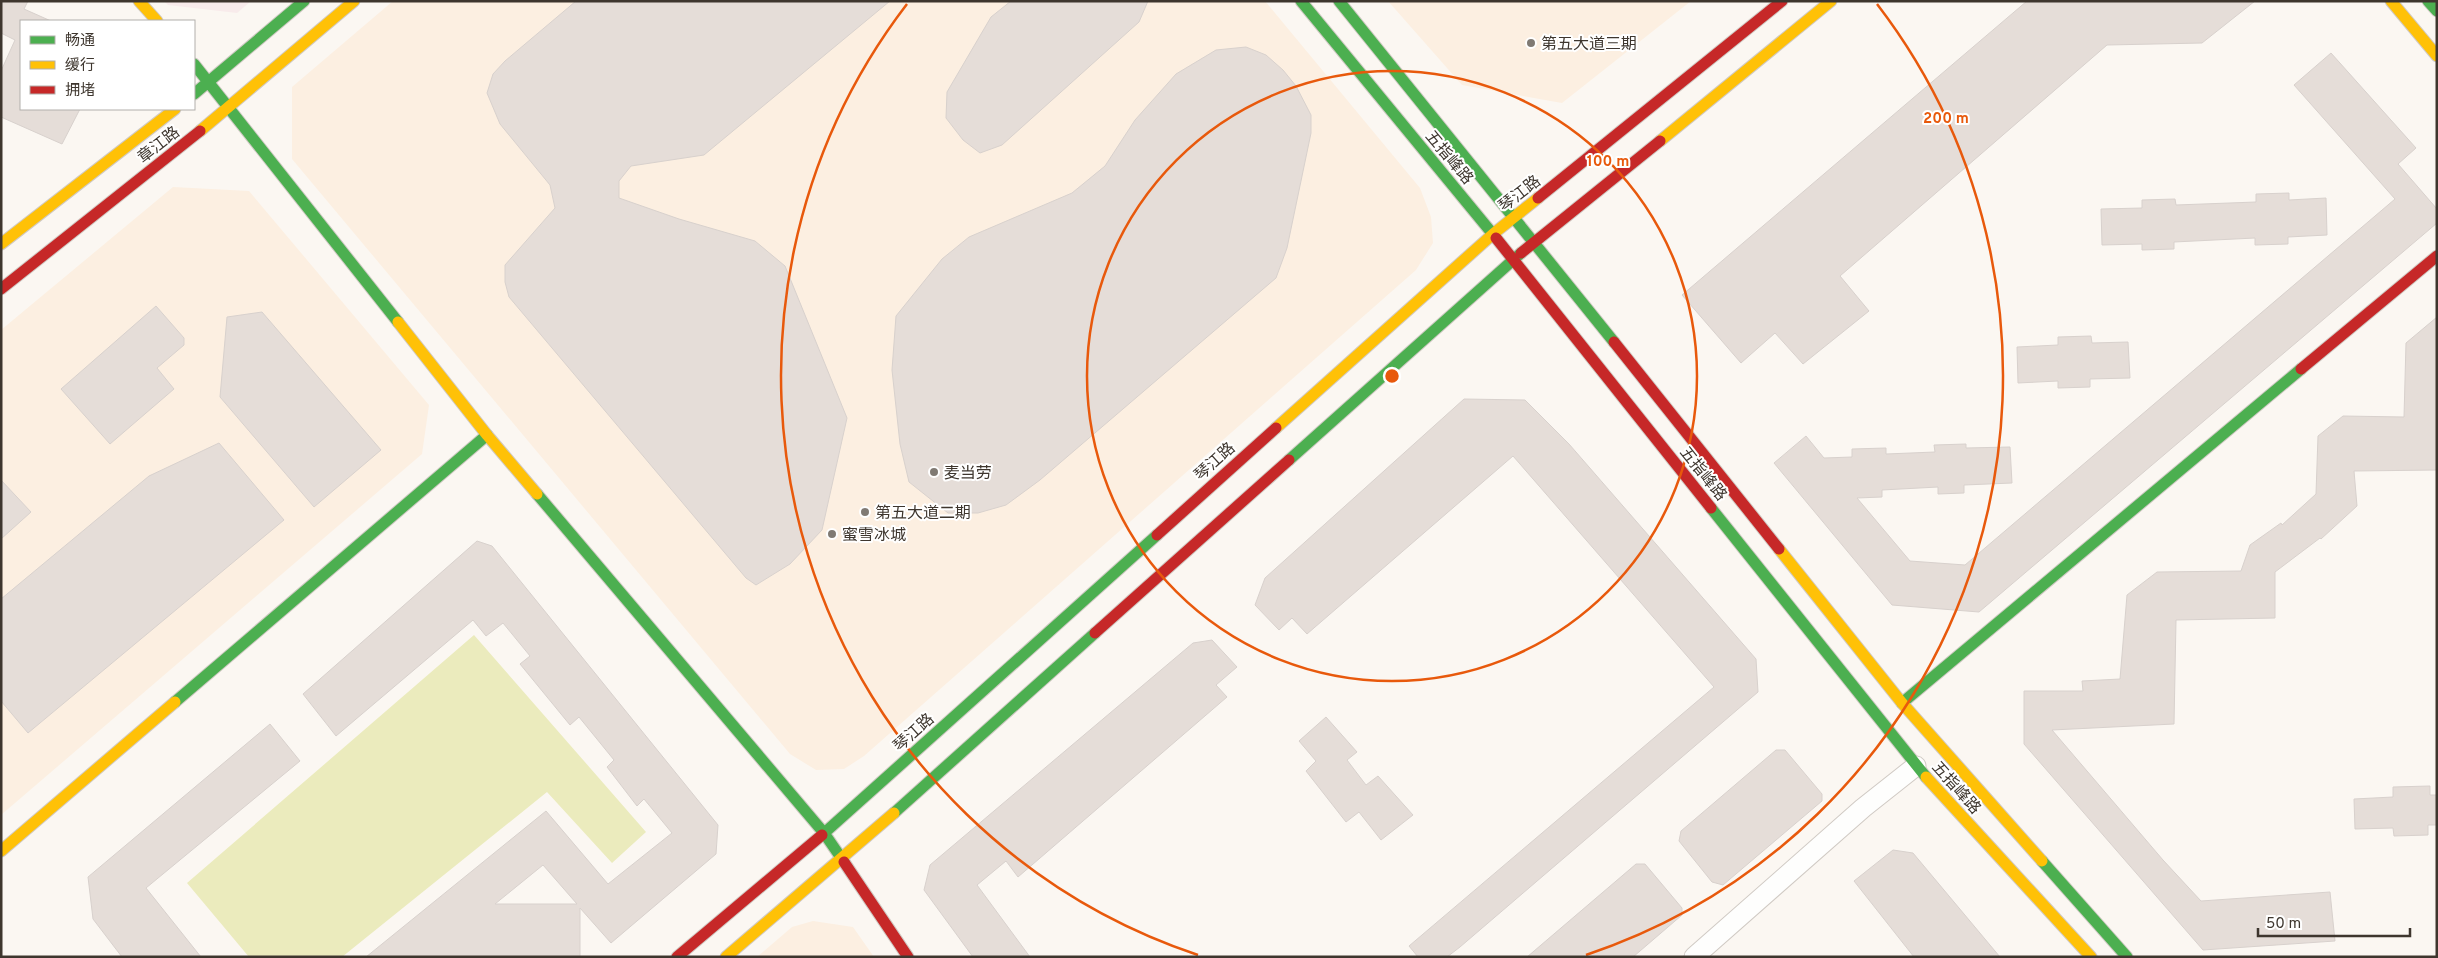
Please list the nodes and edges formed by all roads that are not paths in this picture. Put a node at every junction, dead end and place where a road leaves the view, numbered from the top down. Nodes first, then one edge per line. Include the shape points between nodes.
1 (139, 1) edge
2 (304, 1) edge
3 (354, 1) edge
4 (1301, 1) edge
5 (1339, 1) edge
6 (1782, 1) edge
7 (1831, 1) edge
8 (2392, 1) edge
9 (2428, 1) edge
10 (2437, 11) edge
11 (156, 20) edge
12 (2437, 56) edge
13 (195, 65) edge
14 (210, 82) junction
15 (195, 93) edge
16 (229, 108) junction
17 (174, 110) edge
18 (1515, 217) junction
19 (1493, 234) junction
20 (1536, 242) junction
21 (1, 244) edge
22 (2437, 256) edge
23 (1513, 260) junction
24 (1, 289) edge
25 (486, 435) junction
26 (1902, 703) junction
27 (1916, 766) junction
28 (824, 833) junction
29 (1, 850) edge
30 (841, 860) junction
31 (677, 957) edge
32 (726, 957) edge
33 (908, 957) edge
34 (1694, 957) edge
35 (2091, 957) edge
36 (2127, 957) edge

1 - 11 main road
2 - 14 main road
3 - 16 main road, 章江路
4 - 19 main road, 五指峰路
5 - 18 main road, 五指峰路
6 - 18 main road, 琴江路
7 - 20 main road
8 - 12 main road
9 - 10 main road
13 - 14 main road
14 - 15 main road
14 - 16 main road
16 - 24 main road, 章江路
16 - 25 main road
17 - 21 main road, 章江路
18 - 19 main road, 琴江路
18 - 20 main road, 五指峰路
19 - 23 main road, 五指峰路
19 - 28 main road, 琴江路
20 - 23 main road
20 - 26 main road, 五指峰路
22 - 26 main road
23 - 27 main road, 五指峰路
23 - 30 main road
25 - 28 main road
25 - 29 main road
26 - 36 main road, 五指峰路
27 - 34 street via 1863,808
27 - 35 main road, 五指峰路
28 - 30 main road
28 - 31 main road, 琴江路
30 - 32 main road
30 - 33 main road

